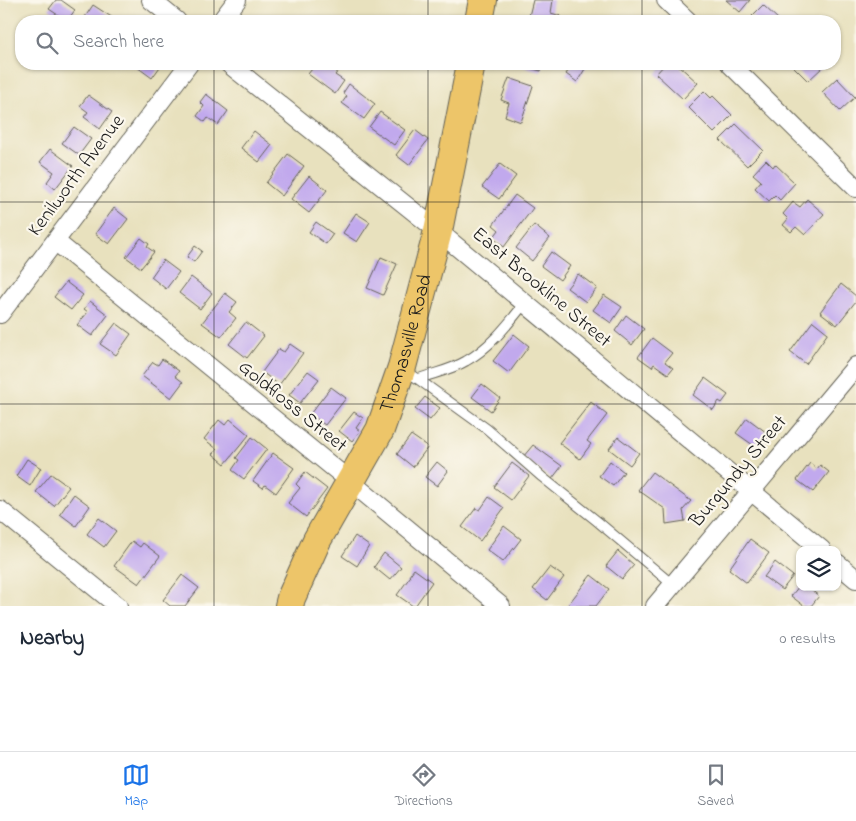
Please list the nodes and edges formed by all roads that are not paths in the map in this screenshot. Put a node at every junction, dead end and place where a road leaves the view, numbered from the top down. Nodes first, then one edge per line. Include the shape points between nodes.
1 (151, 0) edge
2 (237, 0) edge
3 (483, 0) edge
4 (666, 0) edge
5 (170, 15) edge
6 (226, 15) edge
7 (480, 15) edge
8 (682, 15) edge
9 (184, 70) edge
10 (237, 70) edge
11 (470, 70) edge
12 (736, 70) edge
13 (856, 188) edge
14 (438, 231) junction
15 (55, 242) junction
16 (525, 303) junction
17 (0, 314) edge
18 (856, 366) edge
19 (410, 373) junction
20 (351, 482) junction
21 (751, 490) junction
22 (0, 510) edge
23 (817, 546) edge
24 (841, 566) edge
25 (856, 579) edge
26 (673, 585) junction
27 (118, 606) edge
28 (289, 606) edge
29 (501, 606) edge
30 (655, 606) edge

1 - 5 street
2 - 6 street
3 - 7 main road
4 - 8 street
9 - 15 street, Kenilworth Avenue
10 - 14 street, East Brookline Street
11 - 14 main road, Thomasville Road
12 - 13 street
14 - 16 street, East Brookline Street
14 - 19 main road, Thomasville Road
15 - 17 street, Kenilworth Avenue
15 - 20 street, Goldfloss Street
16 - 19 lane via 500,333 467,361 448,369
16 - 21 street, East Brookline Street
18 - 21 street, Burgundy Street
19 - 20 main road, Thomasville Road
19 - 26 lane via 487,428
20 - 28 main road, Thomasville Road via 317,540
20 - 29 street, Goldfloss Street
21 - 23 street, East Brookline Street
21 - 26 street, Burgundy Street
22 - 27 street
24 - 25 street
26 - 30 street, Burgundy Street

